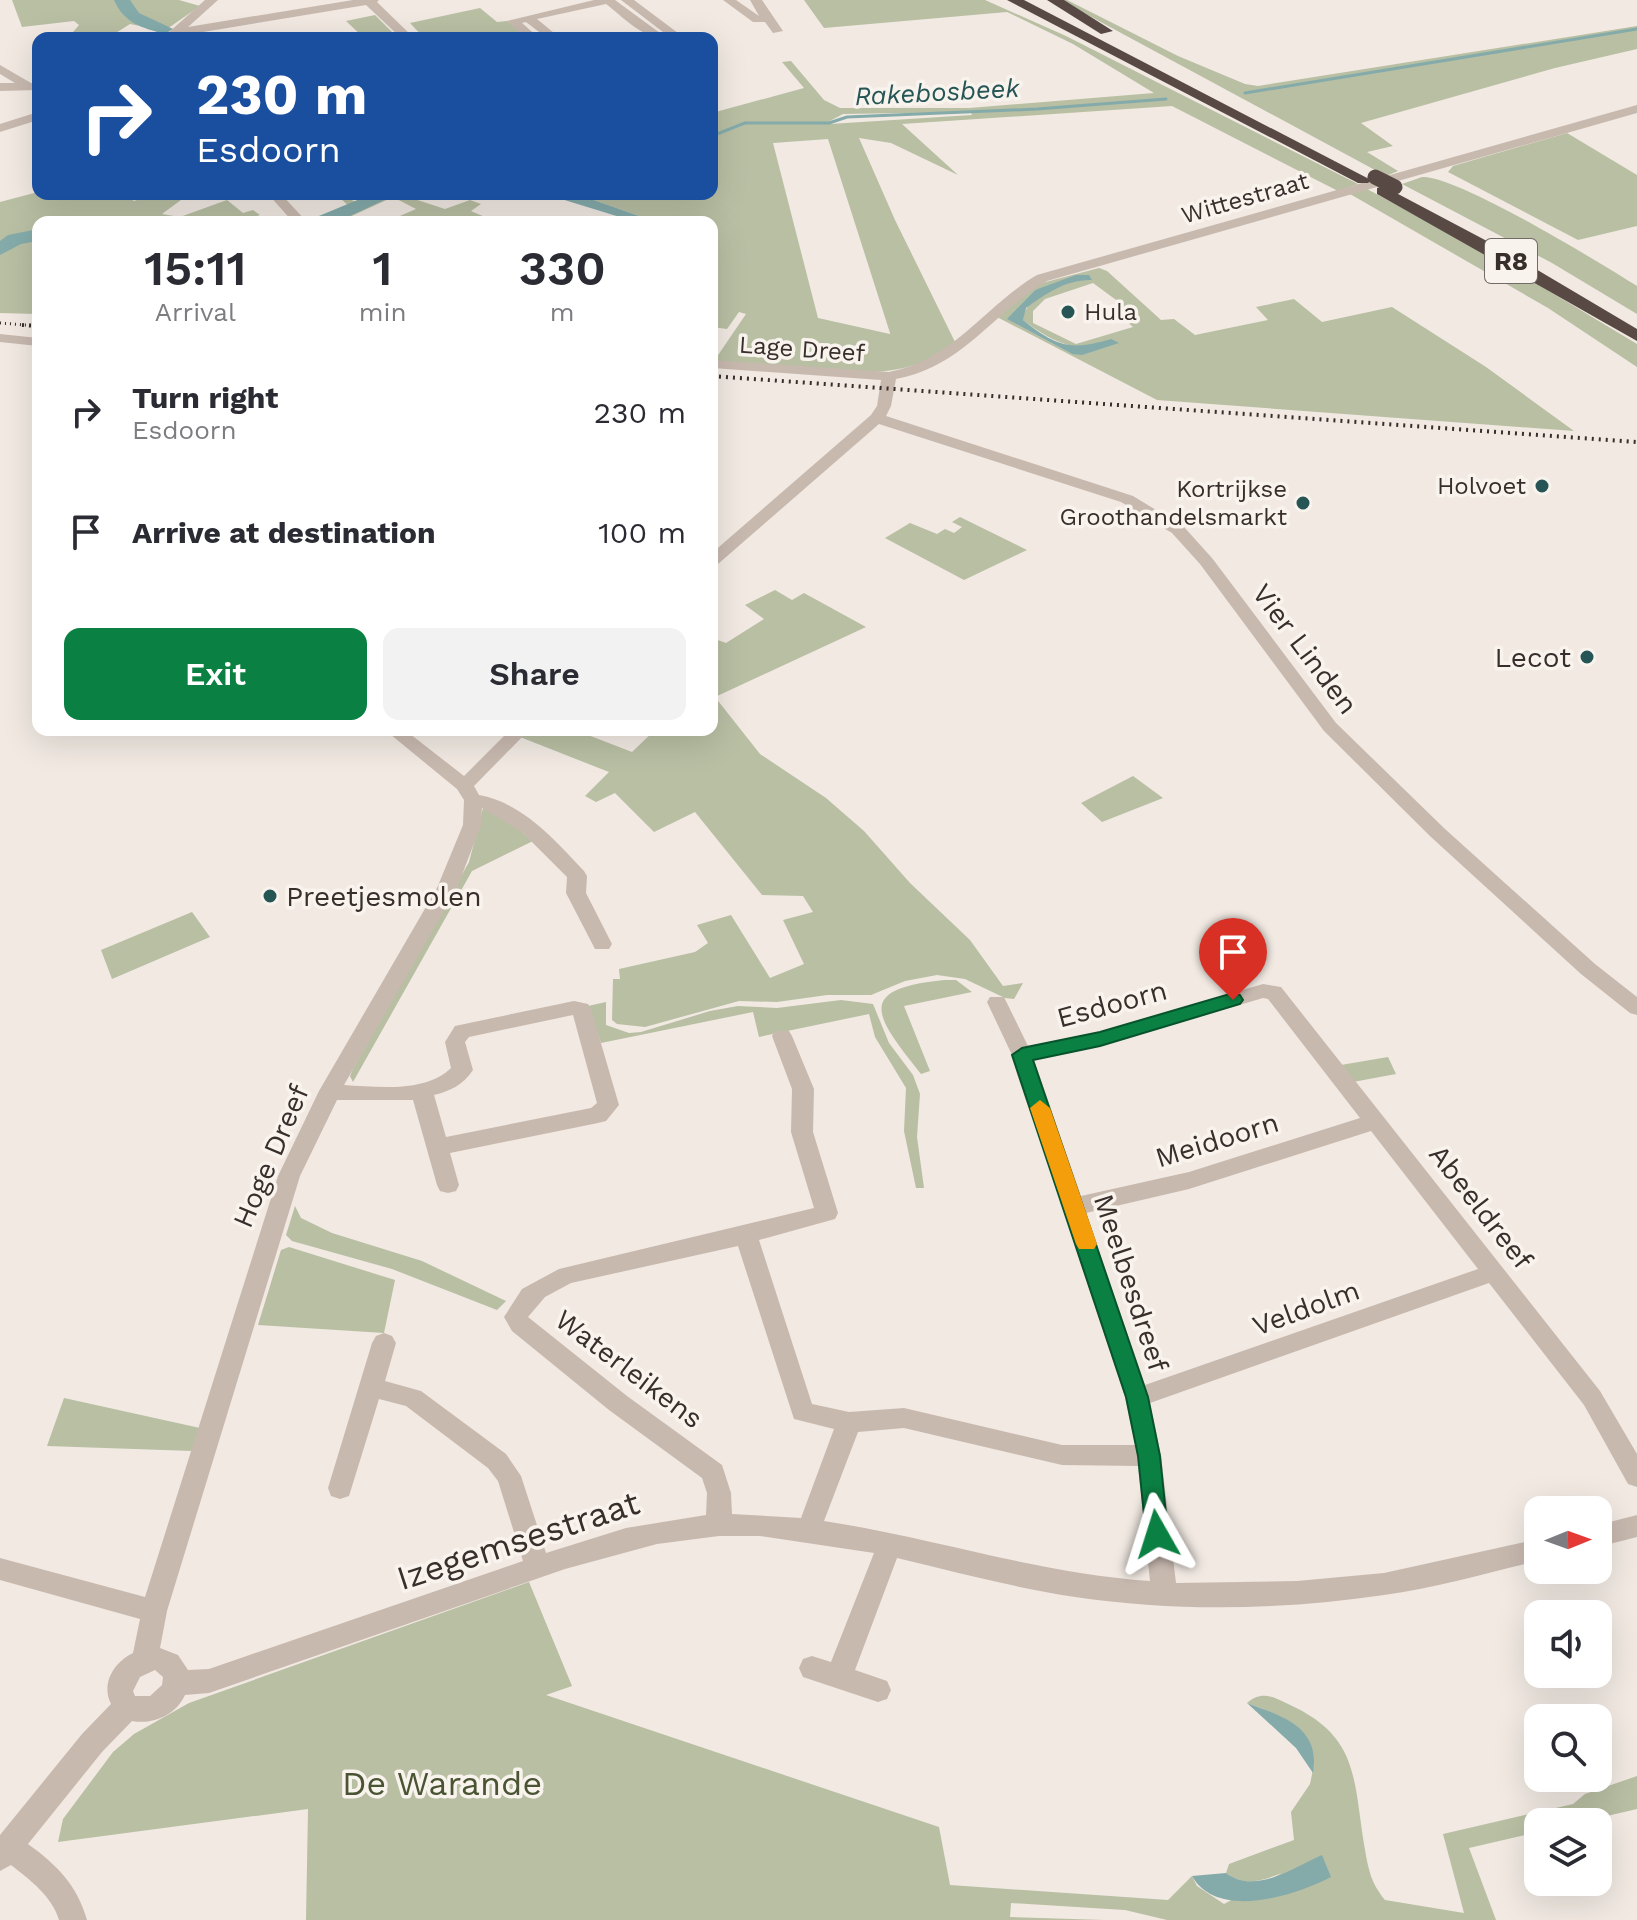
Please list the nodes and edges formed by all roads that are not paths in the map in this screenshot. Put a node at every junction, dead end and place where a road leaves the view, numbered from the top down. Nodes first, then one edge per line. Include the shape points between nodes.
1 (212, 0) edge
2 (608, 0) edge
3 (627, 0) edge
4 (729, 0) edge
5 (756, 0) edge
6 (994, 0) edge
7 (1014, 0) edge
8 (1031, 0) edge
9 (1054, 0) edge
10 (371, 1) edge
11 (528, 18) junction
12 (768, 18) junction
13 (777, 31) dead end
14 (176, 32) edge
15 (217, 32) edge
16 (402, 32) edge
17 (526, 32) edge
18 (546, 32) edge
19 (651, 32) edge
20 (671, 32) edge
21 (1130, 56) junction
22 (0, 69) edge
23 (32, 85) edge
24 (32, 86) edge
25 (0, 87) edge
26 (1637, 109) edge
27 (32, 118) edge
28 (0, 128) edge
29 (1379, 184) junction
30 (280, 200) edge
31 (294, 216) edge
32 (1637, 323) edge
33 (1637, 336) edge
34 (0, 338) edge
35 (32, 341) edge
36 (718, 364) edge
37 (889, 376) junction
38 (877, 418) junction
39 (718, 556) edge
40 (401, 736) edge
41 (515, 736) edge
42 (468, 793) junction
43 (602, 944) dead end
44 (1263, 991) joint
45 (997, 1002) dead end
46 (1637, 1008) edge
47 (782, 1036) dead end
48 (1022, 1055) junction
49 (421, 1089) junction
50 (330, 1091) junction
51 (1375, 1121) junction
52 (438, 1147) junction
53 (448, 1185) dead end
54 (1075, 1206) junction
55 (746, 1235) junction
56 (1494, 1272) junction
57 (384, 1343) dead end
58 (371, 1387) junction
59 (1137, 1397) junction
60 (849, 1422) junction
61 (1149, 1456) junction
62 (1637, 1476) edge
63 (340, 1488) dead end
64 (719, 1525) junction
65 (1637, 1526) edge
66 (809, 1529) junction
67 (1612, 1532) edge
68 (890, 1544) junction
69 (1524, 1553) edge
70 (538, 1567) junction
71 (0, 1569) edge
72 (1164, 1594) junction
73 (154, 1611) junction
74 (145, 1660) junction
75 (812, 1668) dead end
76 (839, 1677) junction
77 (177, 1683) junction
78 (878, 1690) dead end
79 (127, 1707) junction
80 (5, 1852) edge
81 (73, 1920) edge

1 - 14 street
2 - 11 street
2 - 19 street
3 - 20 street
4 - 12 street via 757,20
5 - 12 street
6 - 21 highway, R8
7 - 21 highway, R8
8 - 21 highway, R8
9 - 21 highway, R8 via 1117,38
10 - 15 street
10 - 16 street
11 - 17 street via 513,21
11 - 18 street
12 - 13 street
21 - 29 highway, R8
22 - 23 street
24 - 25 street
26 - 37 street, Wittestraat via 1042,278 936,363
27 - 28 street
29 - 32 highway, R8 via 1529,259
29 - 33 highway, R8
30 - 31 street
34 - 35 street
36 - 37 street, Lage Dreef
37 - 38 street
38 - 39 street
38 - 46 street, Vier Linden via 1127,499 1178,530 1330,727 1438,833
40 - 42 street
41 - 42 street
42 - 43 street via 517,820 577,876 576,893
42 - 50 street, Hoge Dreef via 472,825 447,888
44 - 48 street, Esdoorn via 1100,1039
44 - 51 street, Abeeldreef via 1274,992
45 - 48 street, Meelbesdreef
47 - 55 street, Waterleikens via 803,1089 802,1132 827,1213
48 - 54 street, Meelbesdreef
49 - 50 street via 391,1096
49 - 52 street
49 - 52 street via 451,1083 462,1070 455,1042 462,1031 581,1009 608,1105 598,1115
50 - 73 street, Hoge Dreef via 289,1176 267,1238
51 - 54 street, Meidoorn via 1183,1184
51 - 56 street, Abeeldreef
52 - 53 street
54 - 59 street, Meelbesdreef
55 - 60 street via 803,1412
55 - 64 street, Waterleikens via 567,1275 525,1300 516,1317 618,1403 713,1472
56 - 59 street, Veldolm
56 - 62 street, Abeeldreef via 1592,1398
57 - 58 street
58 - 63 street
58 - 70 street via 413,1398 497,1461 509,1476
59 - 61 street, Meelbesdreef
60 - 61 street via 904,1418 1062,1455
60 - 66 street
61 - 72 street, Meelbesdreef
64 - 66 street, Izegemsestraat
64 - 70 street, Izegemsestraat via 647,1536
65 - 67 street
66 - 68 street, Izegemsestraat
68 - 72 street, Izegemsestraat via 1037,1579
68 - 76 street
69 - 72 street, Izegemsestraat via 1388,1584 1329,1591
70 - 77 street, Izegemsestraat via 209,1681
71 - 73 street
73 - 74 street, Hoge Dreef
74 - 77 street via 156,1658 172,1666
74 - 79 street via 120,1682
75 - 76 street
76 - 78 street
77 - 79 street via 157,1708
79 - 80 street
80 - 81 street via 53,1882

